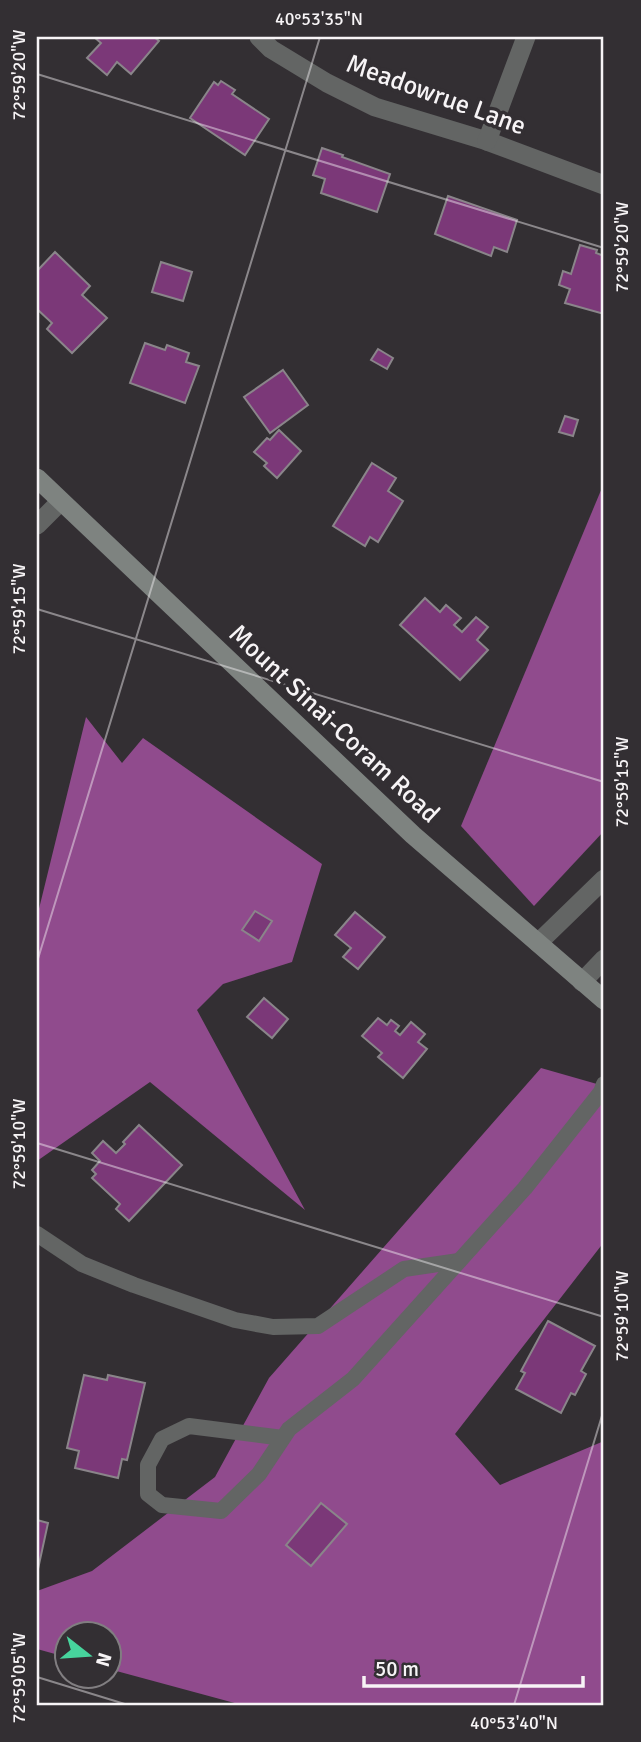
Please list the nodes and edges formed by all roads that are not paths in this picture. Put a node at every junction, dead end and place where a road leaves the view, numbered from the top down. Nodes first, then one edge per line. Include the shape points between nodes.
1 (259, 37) edge
2 (526, 37) edge
3 (487, 141) junction
4 (604, 185) edge
5 (37, 478) edge
6 (60, 502) junction
7 (37, 525) edge
8 (604, 879) edge
9 (538, 943) junction
10 (604, 959) edge
11 (582, 982) junction
12 (604, 1000) edge
13 (604, 1084) edge
14 (37, 1234) edge
15 (458, 1261) junction
16 (283, 1438) junction

1 - 3 street, Meadowrue Lane via 327,83 375,107
2 - 3 street
3 - 4 street, Meadowrue Lane
5 - 6 main road, Mount Sinai-Coram Road
6 - 7 street
6 - 9 main road, Mount Sinai-Coram Road via 413,835
8 - 9 street
9 - 11 main road, Mount Sinai-Coram Road
10 - 11 street
11 - 12 main road, Mount Sinai-Coram Road
13 - 15 lane via 525,1188
14 - 15 lane via 82,1264 134,1285 235,1320 273,1327 317,1326 404,1269
15 - 16 lane via 353,1379
16 - 16 lane via 259,1474 220,1511 162,1505 148,1494 148,1465 162,1439 189,1426

